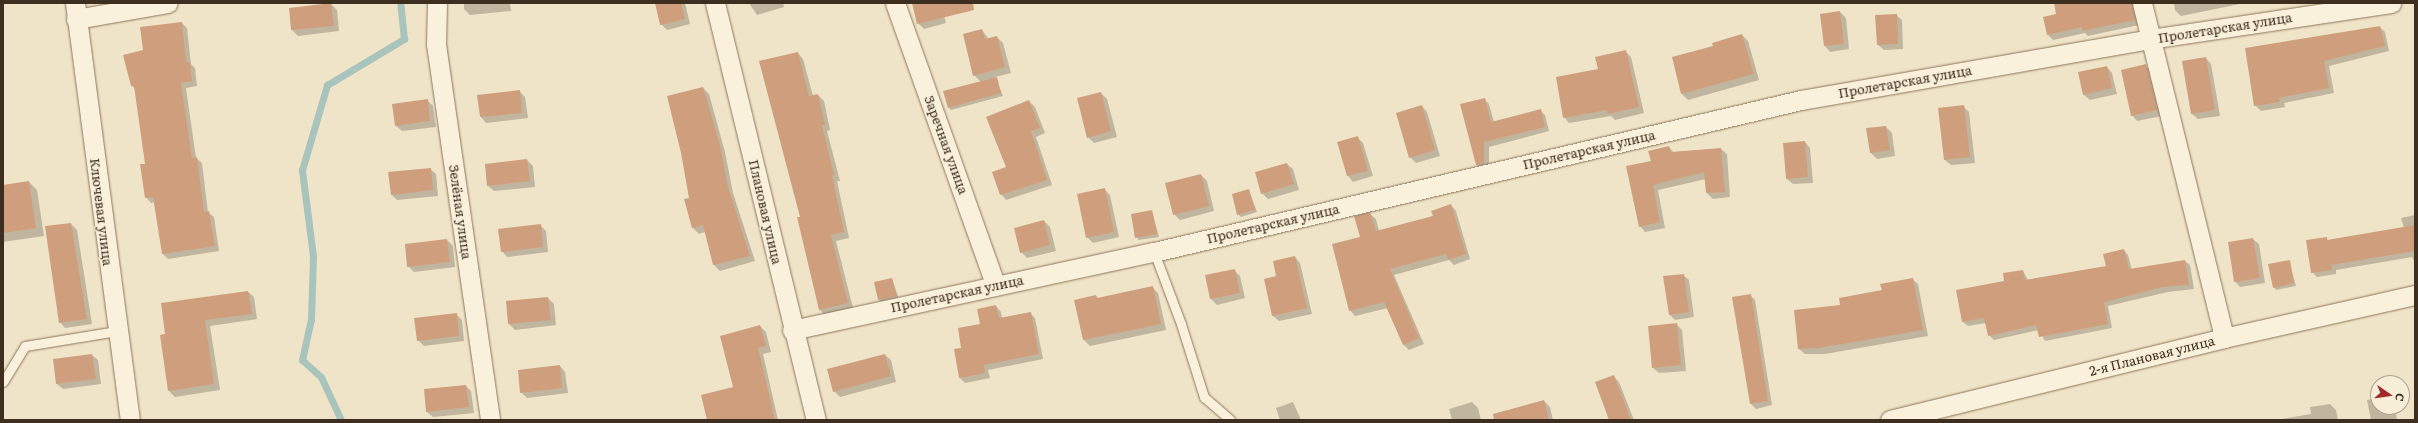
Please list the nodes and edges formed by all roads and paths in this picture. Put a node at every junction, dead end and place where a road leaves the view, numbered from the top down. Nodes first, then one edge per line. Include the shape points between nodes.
1 (168, 3) edge
2 (436, 3) edge
3 (715, 3) edge
4 (895, 3) edge
5 (2142, 3) edge
6 (2391, 3) edge
7 (76, 11) edge
8 (2150, 39) junction
9 (1154, 252) junction
10 (996, 286) junction
11 (2415, 295) edge
12 (792, 330) junction
13 (117, 331) junction
14 (2224, 338) junction
15 (3, 382) edge
16 (130, 420) edge
17 (490, 420) edge
18 (816, 420) edge
19 (1230, 420) edge
20 (1890, 420) edge

1 - 7 street
2 - 17 street, Зелёная улица via 436,44
3 - 12 street, Плановая улица
4 - 10 street, Заречная улица
5 - 8 street
6 - 8 street, Пролетарская улица
7 - 13 street, Ключевая улица
8 - 9 street, Пролетарская улица via 1801,100
8 - 14 street
9 - 10 street, Пролетарская улица
9 - 19 lane via 1181,324 1204,397
10 - 12 street, Пролетарская улица
11 - 14 street, 2-я Плановая улица
12 - 18 street, Плановая улица
13 - 15 lane via 25,346
13 - 16 street, Ключевая улица
14 - 20 street, 2-я Плановая улица

